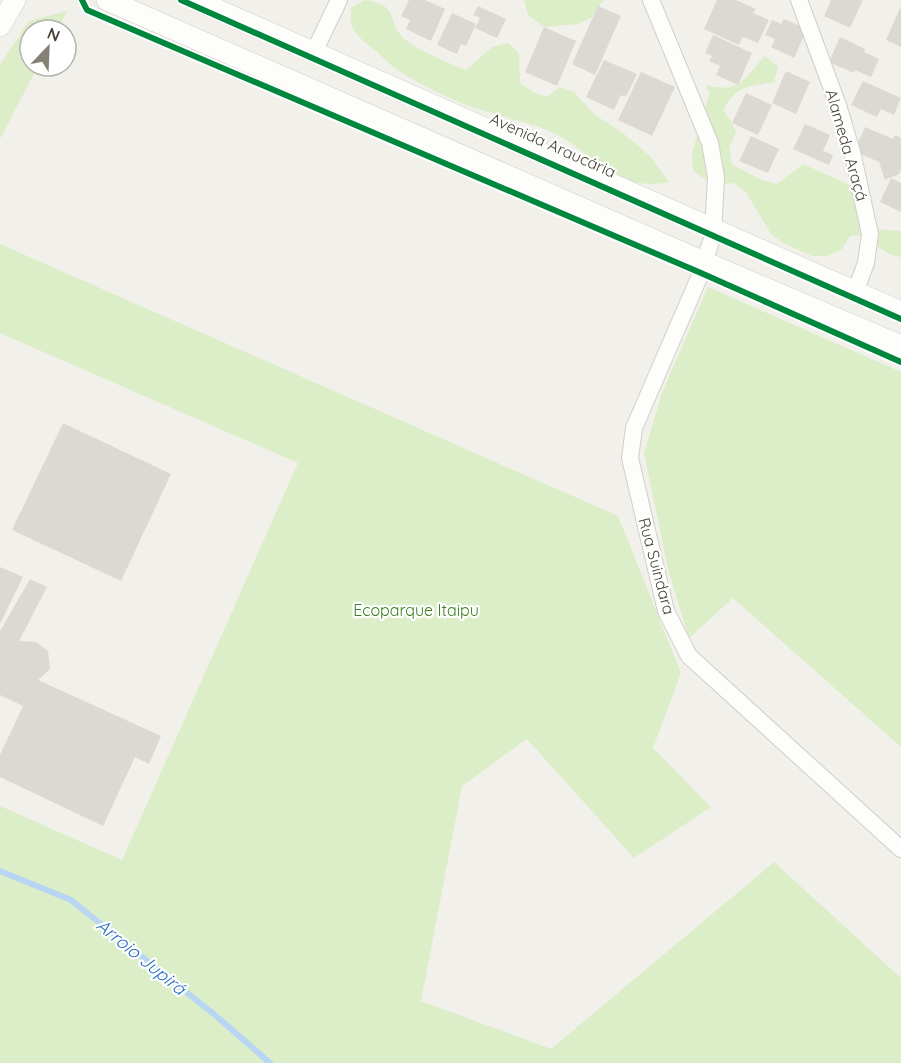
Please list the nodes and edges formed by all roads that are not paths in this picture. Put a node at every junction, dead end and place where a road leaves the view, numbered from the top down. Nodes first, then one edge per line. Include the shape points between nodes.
1 (15, 0) edge
2 (107, 0) edge
3 (195, 0) edge
4 (339, 0) edge
5 (651, 0) edge
6 (799, 0) edge
7 (0, 26) edge
8 (313, 54) junction
9 (714, 230) junction
10 (702, 267) junction
11 (855, 292) junction
12 (901, 312) edge
13 (901, 346) edge
14 (901, 849) edge

1 - 7 street
2 - 10 street
3 - 8 street, Avenida Araucária
4 - 8 street
5 - 9 street, Rua Suindara via 710,143 716,177
6 - 11 street, Alameda Araçá via 838,105 870,234 866,263
8 - 9 street, Avenida Araucária
9 - 10 street, Rua Suindara
9 - 11 street, Avenida Araucária
10 - 13 street
10 - 14 street, Rua Suindara via 634,429 630,458 666,610 688,656
11 - 12 street, Avenida Araucária

